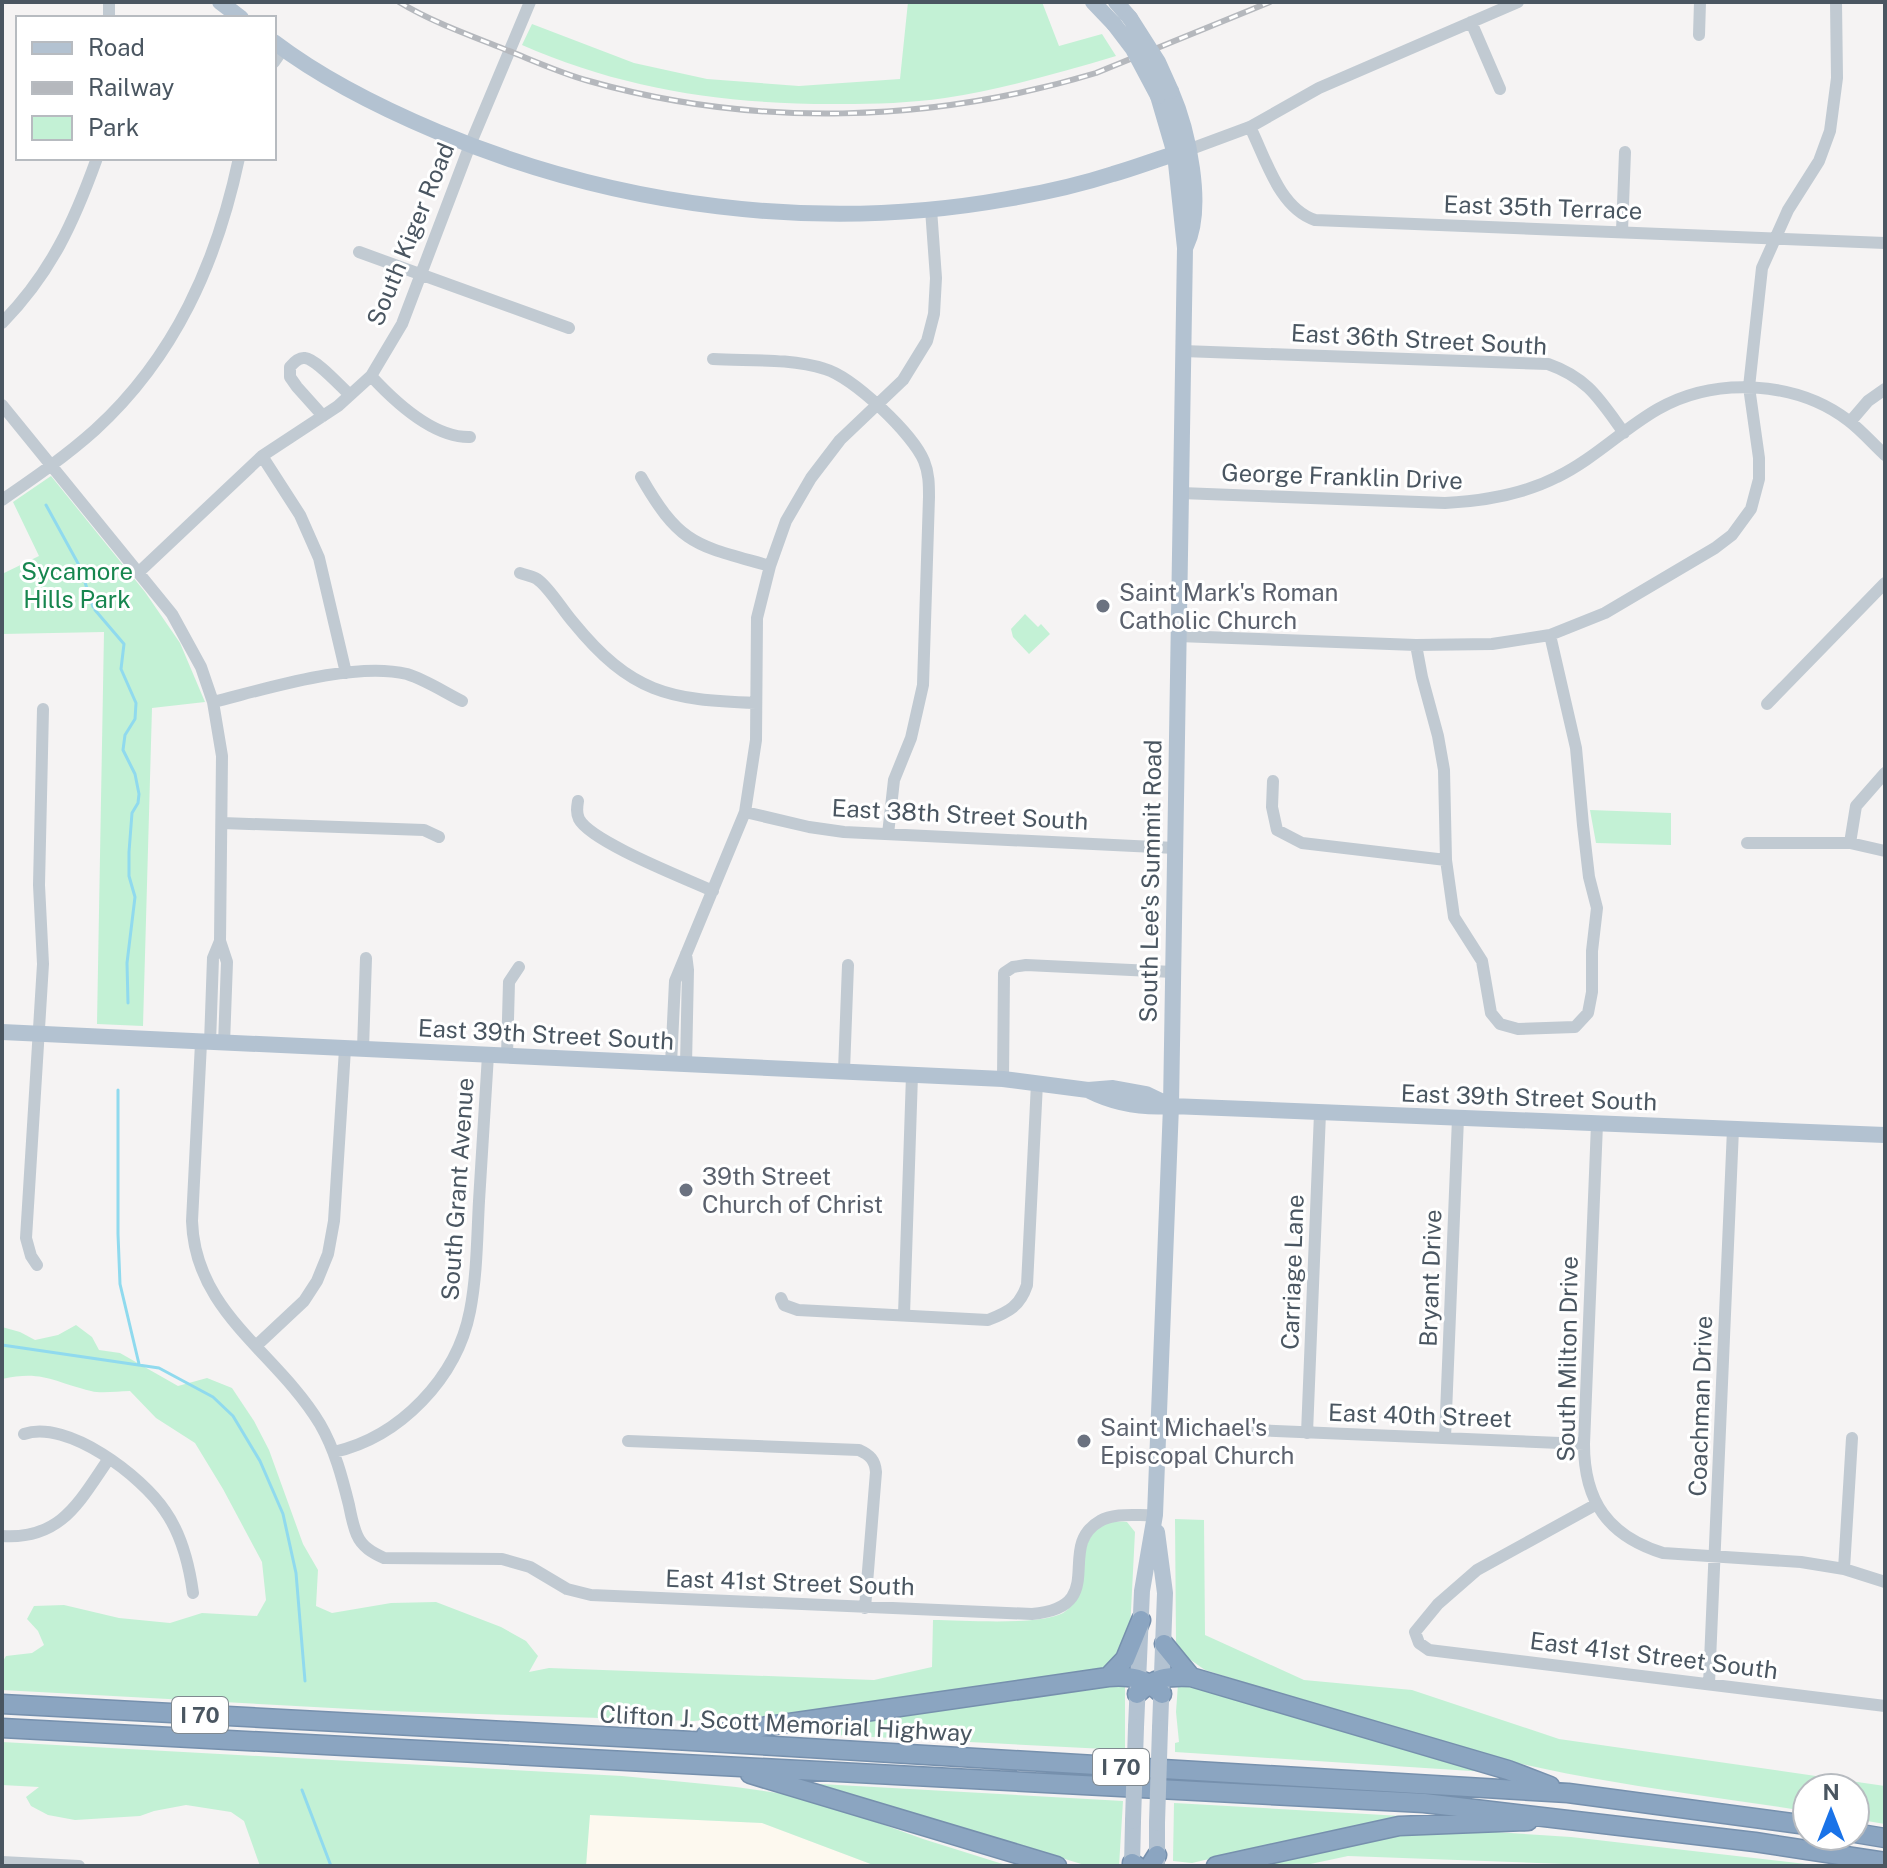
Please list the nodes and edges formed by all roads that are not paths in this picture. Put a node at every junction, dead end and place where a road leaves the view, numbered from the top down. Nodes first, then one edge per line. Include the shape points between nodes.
1 (220, 2) edge
2 (530, 2) edge
3 (1093, 2) edge
4 (1116, 2) edge
5 (1518, 2) edge
6 (1700, 2) edge
7 (1836, 2) edge
8 (238, 16) edge
9 (1122, 21) junction
10 (1471, 22) junction
11 (1699, 35) dead end
12 (277, 51) edge
13 (1500, 89) dead end
14 (1250, 127) junction
15 (470, 145) junction
16 (1181, 152) junction
17 (1625, 152) dead end
18 (96, 160) edge
19 (238, 160) edge
20 (931, 209) junction
21 (1622, 231) junction
22 (1774, 238) junction
23 (1885, 243) edge
24 (359, 252) dead end
25 (422, 274) junction
26 (2, 323) edge
27 (569, 328) dead end
28 (1183, 351) junction
29 (713, 359) dead end
30 (371, 376) junction
31 (1749, 387) junction
32 (1885, 389) edge
33 (350, 395) junction
34 (2, 405) edge
35 (875, 405) junction
36 (323, 416) junction
37 (1850, 422) junction
38 (1624, 433) junction
39 (470, 437) dead end
40 (1885, 455) edge
41 (262, 456) junction
42 (51, 466) junction
43 (641, 477) dead end
44 (1181, 493) junction
45 (2, 500) edge
46 (770, 566) junction
47 (138, 573) junction
48 (520, 573) dead end
49 (1885, 583) edge
50 (1550, 635) junction
51 (1178, 636) junction
52 (1416, 645) junction
53 (346, 673) junction
54 (462, 701) dead end
55 (213, 702) junction
56 (756, 703) junction
57 (1767, 704) dead end
58 (43, 709) dead end
59 (1885, 773) edge
60 (1273, 781) dead end
61 (578, 801) dead end
62 (745, 812) junction
63 (222, 823) junction
64 (888, 834) junction
65 (439, 837) dead end
66 (1747, 843) dead end
67 (1850, 843) junction
68 (1175, 848) junction
69 (1885, 851) edge
70 (1446, 860) junction
71 (713, 891) junction
72 (366, 958) dead end
73 (848, 965) dead end
74 (519, 967) dead end
75 (1173, 972) junction
76 (2, 1032) edge
77 (40, 1034) junction
78 (212, 1043) junction
79 (345, 1049) junction
80 (363, 1049) junction
81 (488, 1055) junction
82 (507, 1056) junction
83 (678, 1064) junction
84 (844, 1071) junction
85 (912, 1075) junction
86 (1003, 1079) junction
87 (1037, 1083) junction
88 (1171, 1106) junction
89 (1320, 1113) junction
90 (1458, 1118) junction
91 (1597, 1124) junction
92 (1733, 1129) junction
93 (1885, 1135) edge
94 (37, 1265) dead end
95 (781, 1298) dead end
96 (904, 1315) junction
97 (257, 1345) junction
98 (1159, 1426) junction
99 (1307, 1433) junction
100 (24, 1434) dead end
101 (1445, 1438) junction
102 (1852, 1438) dead end
103 (628, 1441) dead end
104 (1584, 1444) junction
105 (334, 1452) junction
106 (108, 1460) junction
107 (1595, 1505) junction
108 (1155, 1515) junction
109 (2, 1536) edge
110 (1716, 1557) junction
111 (1844, 1569) junction
112 (1885, 1582) edge
113 (193, 1593) dead end
114 (865, 1608) junction
115 (1141, 1620) junction
116 (1164, 1644) junction
117 (1108, 1677) junction
118 (1191, 1677) junction
119 (1709, 1684) junction
120 (1150, 1685) junction
121 (2, 1704) edge
122 (1885, 1706) edge
123 (2, 1728) edge
124 (674, 1740) junction
125 (725, 1766) junction
126 (1568, 1793) junction
127 (1558, 1816) junction
128 (1791, 1823) edge
129 (2, 1862) edge
130 (1885, 1862) edge
131 (1144, 1864) edge
132 (79, 1866) edge
133 (1057, 1866) edge
134 (1216, 1866) edge

1 - 8 main road
2 - 15 street, South Kiger Road
3 - 9 main road, South Lee's Summit Road
4 - 9 main road, South Lee's Summit Road
5 - 10 street
6 - 11 street
7 - 22 street via 1837,78 1830,131 1819,161
9 - 16 main road, South Lee's Summit Road, bridge via 1152,50 1165,93 1180,113
10 - 13 street
10 - 14 street via 1319,88
12 - 15 main road
14 - 16 street
14 - 21 street, East 35th Terrace via 1290,205 1315,220
15 - 20 main road via 579,181 702,205 809,213
15 - 25 street, South Kiger Road
16 - 20 main road via 1075,186
16 - 28 main road, South Lee's Summit Road via 1194,224 1185,248
17 - 21 street
18 - 26 street via 63,242
19 - 42 street via 215,249 184,319 137,387
20 - 35 street via 936,278 932,328 903,380
21 - 22 street, East 35th Terrace
22 - 23 street, East 35th Terrace
22 - 31 street via 1762,268
24 - 25 street
25 - 27 street
25 - 30 street, South Kiger Road via 402,324
28 - 38 street, East 36th Street South via 1548,364 1586,383
28 - 44 main road, South Lee's Summit Road
29 - 35 street via 829,370
30 - 33 street, South Kiger Road
30 - 39 street via 447,435
31 - 37 street, George Franklin Drive via 1799,395
31 - 38 street, George Franklin Drive via 1680,399
31 - 50 street via 1760,467 1743,523 1715,548 1605,613
32 - 37 street
33 - 36 street, South Kiger Road
33 - 36 street via 313,360 296,360 290,377
34 - 42 street
35 - 46 street via 811,478 786,521
35 - 64 street via 911,440 929,477 923,685 894,780
36 - 41 street, South Kiger Road
37 - 40 street, George Franklin Drive
38 - 44 street, George Franklin Drive via 1555,479 1482,501
41 - 47 street, South Kiger Road
41 - 53 street via 300,515 319,558
42 - 45 street
42 - 47 street
43 - 46 street via 659,509 685,537
44 - 51 main road, South Lee's Summit Road
46 - 56 street via 757,618
47 - 55 street via 183,630
48 - 56 street via 537,580 597,652 639,683 695,700
49 - 57 street
50 - 52 street via 1492,644
50 - 70 street via 1576,748 1597,908 1592,992 1588,1013 1575,1027 1518,1029 1500,1024 1491,1013 1482,961 1454,917
51 - 52 street
51 - 68 main road, South Lee's Summit Road
52 - 70 street via 1444,770
53 - 54 street via 397,672
53 - 55 street
55 - 63 street via 222,756
56 - 62 street
58 - 77 street
59 - 67 street via 1856,806
60 - 70 street via 1277,830 1302,843
61 - 71 street via 584,825 609,843
62 - 64 street, East 38th Street South via 809,827
62 - 71 street
63 - 65 street via 424,830
63 - 78 street via 220,941 227,962
64 - 68 street, East 38th Street South
66 - 67 street
67 - 69 street
68 - 75 main road, South Lee's Summit Road
71 - 83 street via 686,954
72 - 80 street
73 - 84 street
74 - 82 street via 509,982
75 - 86 street via 1013,967 1004,973
75 - 88 main road, South Lee's Summit Road
76 - 77 main road, East 39th Street South
77 - 78 main road, East 39th Street South
77 - 94 street via 26,1238
78 - 79 main road, East 39th Street South
78 - 97 street via 192,1184 192,1239 215,1297
79 - 80 main road, East 39th Street South
79 - 97 street via 328,1254 304,1301
80 - 81 main road, East 39th Street South
81 - 82 main road, East 39th Street South
81 - 105 street, South Grant Avenue via 474,1287 462,1338 441,1378 408,1414 371,1440
82 - 83 main road, East 39th Street South
83 - 84 main road, East 39th Street South
84 - 85 main road, East 39th Street South
85 - 86 main road, East 39th Street South
85 - 96 street
86 - 87 main road, East 39th Street South
87 - 88 main road, East 39th Street South via 1088,1090 1147,1108
87 - 96 street via 1027,1285 1021,1302 988,1320
88 - 89 main road, East 39th Street South
88 - 98 main road, South Lee's Summit Road
89 - 90 main road, East 39th Street South
89 - 99 street, Carriage Lane
90 - 91 main road, East 39th Street South
90 - 101 street, Bryant Drive
91 - 92 main road, East 39th Street South
91 - 104 street, South Milton Drive
92 - 93 main road, East 39th Street South
92 - 110 street, Coachman Drive
95 - 96 street via 798,1310
97 - 105 street via 303,1398
98 - 99 street, East 40th Street
98 - 108 main road, South Lee's Summit Road
99 - 101 street, East 40th Street
100 - 106 street via 37,1430 69,1436
101 - 104 street, East 40th Street
102 - 111 street
103 - 114 street via 859,1450 872,1458 876,1472
104 - 107 street, South Milton Drive
105 - 114 street, East 41st Street South via 357,1537 384,1558 502,1559 591,1595
106 - 109 street via 69,1515 29,1535
106 - 113 street via 140,1482 166,1511 184,1550
107 - 110 street via 1616,1528 1645,1547
107 - 119 street, East 41st Street South via 1463,1580 1415,1632 1419,1643 1429,1650
108 - 114 street, East 41st Street South via 1114,1516 1092,1527 1081,1546 1076,1591 1067,1605 1050,1612
108 - 115 main road, South Lee's Summit Road
108 - 116 main road, South Lee's Summit Road via 1165,1593
110 - 111 street
110 - 119 street, Coachman Drive
111 - 112 street
115 - 117 highway via 1125,1659
115 - 120 main road, South Lee's Summit Road
116 - 118 highway
116 - 120 main road, South Lee's Summit Road
117 - 120 highway
117 - 124 highway
118 - 120 highway
118 - 126 highway via 1508,1770
119 - 122 street, East 41st Street South
120 - 131 main road, South Lee's Summit Road, bridge via 1160,1728 1157,1823
120 - 131 main road, South Lee's Summit Road, bridge via 1136,1727 1133,1821
121 - 124 highway, Clifton J. Scott Memorial Highway / I 70
123 - 125 highway, Clifton J. Scott Memorial Highway / I 70
124 - 126 highway, Clifton J. Scott Memorial Highway / I 70
125 - 127 highway, Clifton J. Scott Memorial Highway / I 70 via 1424,1803
125 - 133 highway
126 - 128 highway, I 70
127 - 130 highway, I 70
127 - 134 highway via 1513,1824 1399,1826
129 - 132 street

